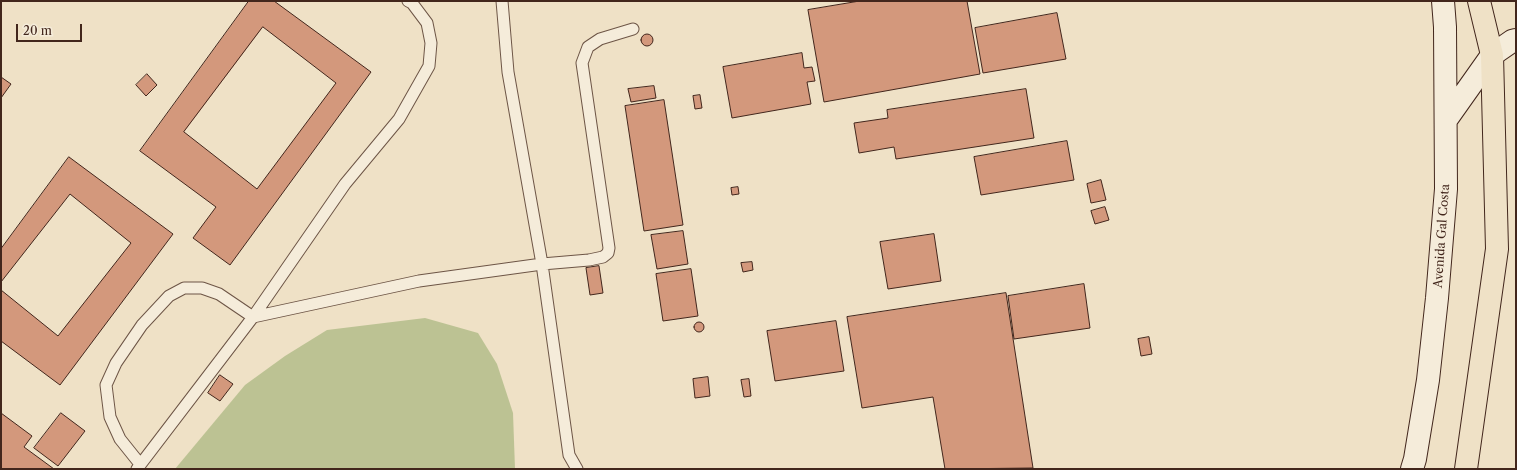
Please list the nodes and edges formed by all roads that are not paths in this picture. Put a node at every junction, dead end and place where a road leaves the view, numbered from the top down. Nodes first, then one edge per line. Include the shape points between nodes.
1 (408, 1) edge
2 (502, 1) edge
3 (1443, 1) edge
4 (1479, 1) edge
5 (633, 29) dead end
6 (1516, 40) edge
7 (1492, 55) junction
8 (1446, 120) junction
9 (542, 264) junction
10 (253, 317) junction
11 (138, 466) edge
12 (1416, 466) edge
13 (577, 469) edge
14 (1466, 469) edge

1 - 10 lane via 426,23 431,43 430,66 399,118 345,184
2 - 9 lane via 508,72
3 - 8 main road, Avenida Gal Costa
4 - 7 main road
5 - 9 lane via 600,39 588,47 582,63 608,253 589,260
6 - 7 main road
7 - 8 main road
7 - 14 main road via 1497,249
8 - 12 main road, Avenida Gal Costa via 1446,189 1437,298
9 - 10 lane via 419,281
9 - 13 lane via 568,455
10 - 11 lane
10 - 11 lane via 219,294 202,288 184,288 169,296 142,325 116,363 106,385 110,417 120,439

